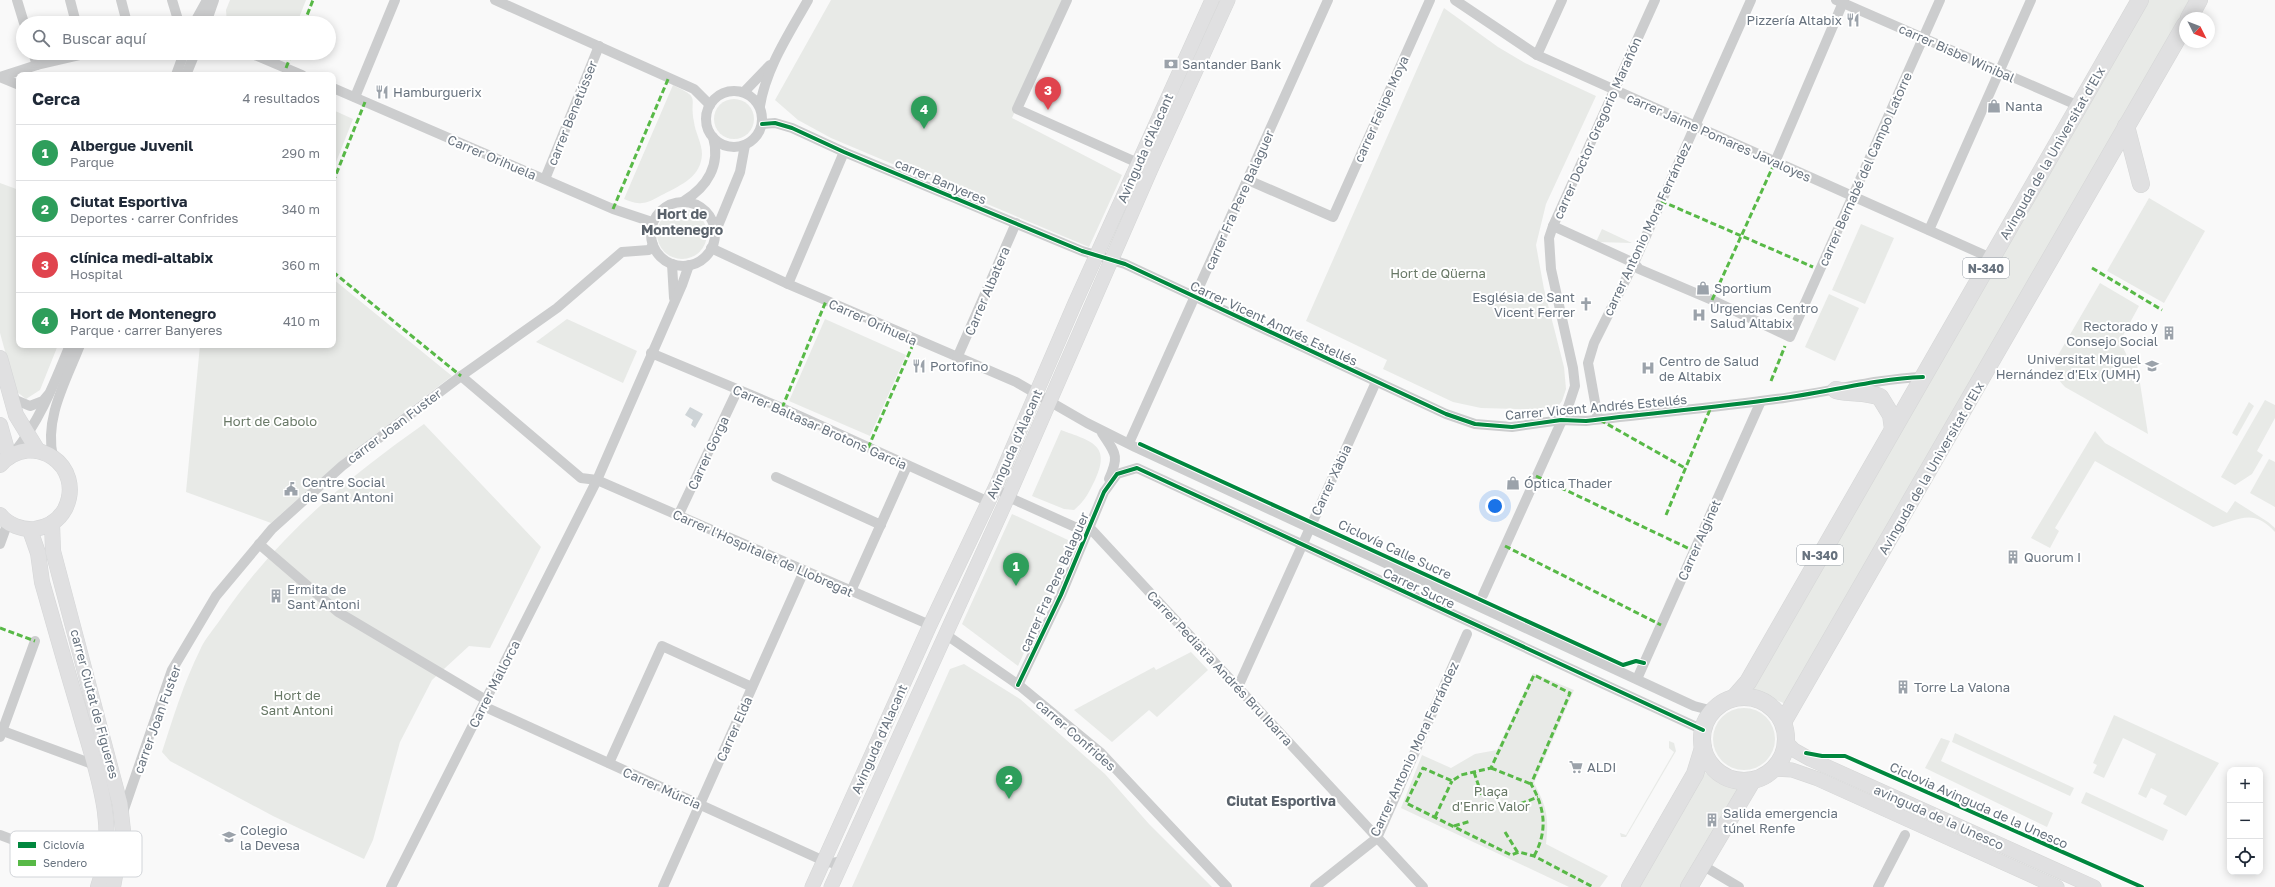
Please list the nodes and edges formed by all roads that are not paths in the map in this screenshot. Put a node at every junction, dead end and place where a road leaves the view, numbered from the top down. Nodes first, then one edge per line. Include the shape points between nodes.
1 (17, 0) edge
2 (70, 0) edge
3 (121, 0) edge
4 (172, 0) edge
5 (207, 0) edge
6 (214, 0) edge
7 (395, 0) edge
8 (494, 0) edge
9 (808, 0) edge
10 (1067, 0) edge
11 (1212, 0) edge
12 (1228, 0) edge
13 (1328, 0) edge
14 (1430, 0) edge
15 (1455, 0) edge
16 (1562, 0) edge
17 (1655, 0) edge
18 (1751, 0) edge
19 (1940, 0) edge
20 (2031, 0) edge
21 (2140, 0) edge
22 (2199, 0) edge
23 (1841, 1) edge
24 (2192, 12) edge
25 (22, 16) edge
26 (74, 16) edge
27 (125, 16) edge
28 (177, 16) edge
29 (201, 16) edge
30 (203, 16) edge
31 (2179, 34) edge
32 (1923, 38) junction
33 (599, 46) junction
34 (782, 47) junction
35 (1537, 55) junction
36 (35, 60) edge
37 (57, 60) edge
38 (181, 60) edge
39 (192, 60) edge
40 (267, 60) edge
41 (37, 65) junction
42 (177, 72) edge
43 (187, 72) edge
44 (295, 72) edge
45 (1999, 72) junction
46 (0, 77) edge
47 (16, 84) edge
48 (336, 89) edge
49 (1615, 90) junction
50 (744, 92) junction
51 (355, 97) junction
52 (710, 105) junction
53 (760, 106) junction
54 (2079, 106) junction
55 (762, 124) junction
56 (1696, 126) junction
57 (2126, 126) junction
58 (714, 137) junction
59 (744, 145) junction
60 (844, 152) junction
61 (1775, 162) junction
62 (1138, 163) junction
63 (545, 179) junction
64 (1248, 180) junction
65 (2141, 184) dead end
66 (1853, 196) junction
67 (684, 202) junction
68 (652, 222) junction
69 (1016, 224) junction
70 (1553, 226) junction
71 (1929, 230) junction
72 (715, 233) junction
73 (653, 245) junction
74 (712, 248) junction
75 (1097, 255) junction
76 (1991, 258) junction
77 (1112, 260) junction
78 (1634, 263) junction
79 (672, 264) junction
80 (689, 265) junction
81 (788, 284) junction
82 (1196, 296) junction
83 (674, 305) junction
84 (69, 348) edge
85 (79, 348) edge
86 (651, 352) junction
87 (0, 358) edge
88 (957, 358) junction
89 (461, 376) junction
90 (1923, 377) junction
91 (1376, 382) junction
92 (52, 390) junction
93 (1836, 390) junction
94 (737, 391) junction
95 (1037, 393) junction
96 (11, 398) junction
97 (1050, 401) junction
98 (1761, 401) junction
99 (1561, 420) junction
100 (1598, 420) junction
101 (0, 425) edge
102 (1893, 429) junction
103 (1100, 430) junction
104 (27, 436) junction
105 (1129, 443) junction
106 (38, 451) junction
107 (53, 457) junction
108 (7, 459) edge
109 (907, 466) junction
110 (1125, 471) joint
111 (776, 477) dead end
112 (597, 480) junction
113 (997, 484) junction
114 (1104, 492) junction
115 (1008, 497) junction
116 (989, 502) junction
117 (678, 516) junction
118 (4, 518) edge
119 (52, 523) junction
120 (880, 525) junction
121 (1089, 527) junction
122 (1308, 529) junction
123 (30, 530) junction
124 (0, 544) edge
125 (259, 544) junction
126 (1301, 544) junction
127 (804, 571) junction
128 (851, 591) junction
129 (1483, 595) dead end
130 (930, 625) junction
131 (945, 634) junction
132 (1467, 634) dead end
133 (35, 641) dead end
134 (1637, 679) junction
135 (1018, 685) junction
136 (752, 687) junction
137 (1238, 687) junction
138 (1734, 698) junction
139 (484, 703) junction
140 (1713, 711) junction
141 (1783, 722) junction
142 (1703, 730) junction
143 (1, 733) edge
144 (1787, 743) junction
145 (1703, 748) junction
146 (609, 763) junction
147 (95, 765) junction
148 (1774, 769) junction
149 (1752, 781) junction
150 (700, 805) junction
151 (122, 816) junction
152 (108, 831) edge
153 (123, 831) edge
154 (0, 835) edge
155 (1905, 835) dead end
156 (1377, 838) junction
157 (10, 840) edge
158 (824, 861) junction
159 (843, 861) junction
160 (1702, 865) junction
161 (115, 877) edge
162 (113, 887) edge
163 (391, 887) edge
164 (663, 887) edge
165 (812, 887) edge
166 (831, 887) edge
167 (1227, 887) edge
168 (1315, 887) edge
169 (1423, 887) edge
170 (1630, 887) edge
171 (1689, 887) edge
172 (1739, 887) edge
173 (1878, 887) edge
174 (2057, 887) edge
175 (2094, 887) edge

1 - 25 street
2 - 26 street
3 - 27 street
4 - 28 street
5 - 29 street
6 - 30 street
7 - 51 street
8 - 33 street
9 - 34 street
10 - 62 street via 1017,109
11 - 62 main road, Avinguda d'Alacant
12 - 77 main road, Avinguda d'Alacant via 1150,169
13 - 64 street, carrer Fra Pere Balaguer
14 - 64 street, carrer Felipe Moya via 1333,217
15 - 35 street, carrer Jaime Pomares Javaloyes
16 - 35 street
17 - 49 street, carrer Doctor Gregorio Marañón
18 - 56 street, carrer Antonio Mora Ferrández
19 - 32 street, carrer Bernabé del Campo Latorre
20 - 45 street
21 - 54 highway, Avinguda de la Universitat d'Elx / N-340
22 - 24 highway
23 - 32 street, carrer Bisbe Winibal
23 - 61 street
31 - 57 highway, Avinguda de la Universitat d'Elx
32 - 45 street, carrer Bisbe Winibal
32 - 66 street, carrer Bernabé del Campo Latorre
33 - 52 street via 694,89
33 - 63 street, carrer Benetússer
34 - 50 street via 770,65
34 - 53 street via 770,71
35 - 49 street, carrer Jaime Pomares Javaloyes
36 - 41 street
37 - 41 street
38 - 42 street
39 - 43 street
40 - 44 street
41 - 46 street
45 - 54 street, carrer Bisbe Winibal
45 - 71 street
46 - 47 street
48 - 51 street, Carrer Orihuela
49 - 56 street, carrer Jaime Pomares Javaloyes
49 - 70 street, carrer Doctor Gregorio Marañón
50 - 52 street via 726,92
50 - 53 street
51 - 63 street, Carrer Orihuela
52 - 58 street via 706,120
53 - 55 street
54 - 76 highway, Avinguda de la Universitat d'Elx / N-340
55 - 59 street via 754,138
55 - 60 street, carrer Banyeres via 775,123 792,128
56 - 61 street, carrer Jaime Pomares Javaloyes
56 - 78 street, carrer Antonio Mora Ferrández
57 - 65 highway
57 - 141 highway, Avinguda de la Universitat d'Elx
58 - 59 street via 728,146
58 - 67 street via 716,147 712,172 704,185
59 - 72 street via 740,172
60 - 69 street, carrer Banyeres
60 - 81 street
61 - 66 street, carrer Jaime Pomares Javaloyes
62 - 75 main road, Avinguda d'Alacant
63 - 68 street, Carrer Orihuela via 613,209
64 - 82 street, carrer Fra Pere Balaguer
66 - 71 street, carrer Jaime Pomares Javaloyes
66 - 78 street, carrer Bernabé del Campo Latorre via 1790,337 1639,269
67 - 68 street via 667,206
67 - 72 street via 696,204 708,213
68 - 73 street via 650,236
69 - 75 street, carrer Banyeres
69 - 88 street, Carrer Albatera
70 - 78 street
70 - 99 street, carrer Doctor Gregorio Marañón via 1549,238 1551,269 1575,386
71 - 76 street, carrer Jaime Pomares Javaloyes
72 - 74 street
73 - 79 street via 659,255
73 - 89 street, carrer Joan Fuster via 649,250 622,252 557,308
74 - 80 street via 701,260
74 - 81 street, Carrer Orihuela
75 - 77 street, carrer Banyeres
75 - 95 main road, Avinguda d'Alacant
76 - 90 highway, Avinguda de la Universitat d'Elx / N-340
77 - 82 street, Carrer Vicent Andrés Estellés
77 - 97 main road, Avinguda d'Alacant
78 - 100 street, carrer Antonio Mora Ferrández via 1594,342 1588,363
79 - 80 street
79 - 83 street
80 - 83 street, Carrer Mallorca
81 - 88 street, Carrer Orihuela
82 - 91 street, Carrer Vicent Andrés Estellés
82 - 105 street, carrer Fra Pere Balaguer
83 - 86 street, Carrer Mallorca
84 - 92 street
85 - 107 street via 50,426
86 - 94 street, Carrer Baltasar Brotons Garcia
86 - 112 street, Carrer Mallorca
87 - 96 main road
88 - 95 street, Carrer Orihuela
89 - 112 street, Carrer l'Hospitalet de Llobregat via 581,478
89 - 125 street, carrer Joan Fuster via 342,466
90 - 93 street, Carrer Vicent Andrés Estellés via 1848,386
90 - 102 highway, Avinguda de la Universitat d'Elx / N-340
91 - 99 street, Carrer Vicent Andrés Estellés via 1446,414 1475,424 1512,427
91 - 122 street, Carrer Xàbia
92 - 96 street via 43,401 30,406
92 - 104 street
93 - 98 street, Carrer Vicent Andrés Estellés
93 - 102 highway via 1848,393 1862,392 1880,398 1891,415
94 - 109 street, Carrer Baltasar Brotons Garcia via 782,408
94 - 117 street, Carrer Gorga
95 - 97 street, Carrer Orihuela
95 - 113 main road, Avinguda d'Alacant
96 - 104 main road
97 - 103 street, Carrer Sucre
97 - 115 main road, Avinguda d'Alacant
98 - 100 street, Carrer Vicent Andrés Estellés
98 - 134 street, Carrer Alginet
99 - 100 street, Carrer Vicent Andrés Estellés
99 - 129 street
101 - 108 main road
102 - 138 highway, Avinguda de la Universitat d'Elx / N-340 via 1748,682
103 - 105 street, Carrer Sucre
103 - 114 street, Carrer Sucre via 1115,451 1116,462
104 - 106 main road
104 - 108 street
105 - 122 street, Carrer Sucre
106 - 107 main road
106 - 108 main road via 22,451
107 - 119 main road via 67,474 70,488 69,500 62,514
109 - 116 street, Carrer Baltasar Brotons Garcia
109 - 120 street
110 - 114 street, carrer Fra Pere Balaguer via 1117,474
110 - 126 street, Carrer Sucre via 1137,468
111 - 120 street
112 - 117 street, Carrer l'Hospitalet de Llobregat
112 - 139 street, Carrer Mallorca
113 - 115 street
113 - 116 main road, Avinguda d'Alacant
114 - 121 street, carrer Fra Pere Balaguer
115 - 121 street via 1075,526
115 - 131 main road, Avinguda d'Alacant
116 - 130 main road, Avinguda d'Alacant
117 - 127 street, Carrer l'Hospitalet de Llobregat
118 - 123 main road
118 - 124 street
119 - 123 main road
119 - 151 main road, carrer Ciutat de Figueres via 53,552 109,755
120 - 128 street
121 - 135 street, carrer Fra Pere Balaguer via 1048,624
121 - 137 street, Carrer Pediatra Andrés Bru Ibarra
122 - 126 street, Carrer Xàbia
122 - 134 street, Carrer Sucre
123 - 147 main road, carrer Ciutat de Figueres via 38,553 42,582
125 - 139 street, Carrer Múrcia via 338,612
125 - 151 street, carrer Joan Fuster via 216,596 172,670
126 - 137 street, Carrer Xàbia
126 - 142 street, Carrer Sucre
127 - 128 street, Carrer l'Hospitalet de Llobregat
127 - 136 street, Carrer Elda
128 - 130 street, Carrer l'Hospitalet de Llobregat
130 - 158 main road, Avinguda d'Alacant
131 - 135 street, carrer Confrides
131 - 159 main road, Avinguda d'Alacant
132 - 156 street, Carrer Antonio Mora Ferrández
133 - 143 street
134 - 140 street, Carrer Sucre via 1694,706
135 - 167 street, carrer Confrides via 1100,752
136 - 146 street via 662,646
136 - 150 street, Carrer Elda
137 - 156 street, Carrer Pediatra Andrés Bru Ibarra
138 - 140 highway, N-340
138 - 141 highway via 1757,699 1768,704
139 - 146 street, Carrer Múrcia
139 - 163 street, Carrer Mallorca
140 - 142 highway, N-340
141 - 144 highway
142 - 145 highway, N-340
143 - 147 street
144 - 148 highway
144 - 175 main road, avinguda de la Unesco via 1810,759
145 - 149 highway, N-340 via 1709,762 1718,772 1734,780
145 - 170 highway, N-340 via 1695,774
146 - 150 street, Carrer Múrcia
147 - 152 main road, carrer Ciutat de Figueres via 107,814
148 - 149 highway
148 - 174 main road, avinguda de la Unesco via 1792,770 1818,779
149 - 160 highway
150 - 158 street, Carrer Múrcia
150 - 164 street, Carrer Elda
151 - 153 main road, carrer Ciutat de Figueres
154 - 157 street
155 - 173 street
156 - 168 street, Carrer Antonio Mora Ferrández
156 - 169 street, Carrer Pediatra Andrés Bru Ibarra
158 - 159 street, Carrer Múrcia
158 - 165 main road, Avinguda d'Alacant
159 - 166 main road, Avinguda d'Alacant
160 - 171 highway
160 - 172 street
161 - 162 main road, carrer Ciutat de Figueres

